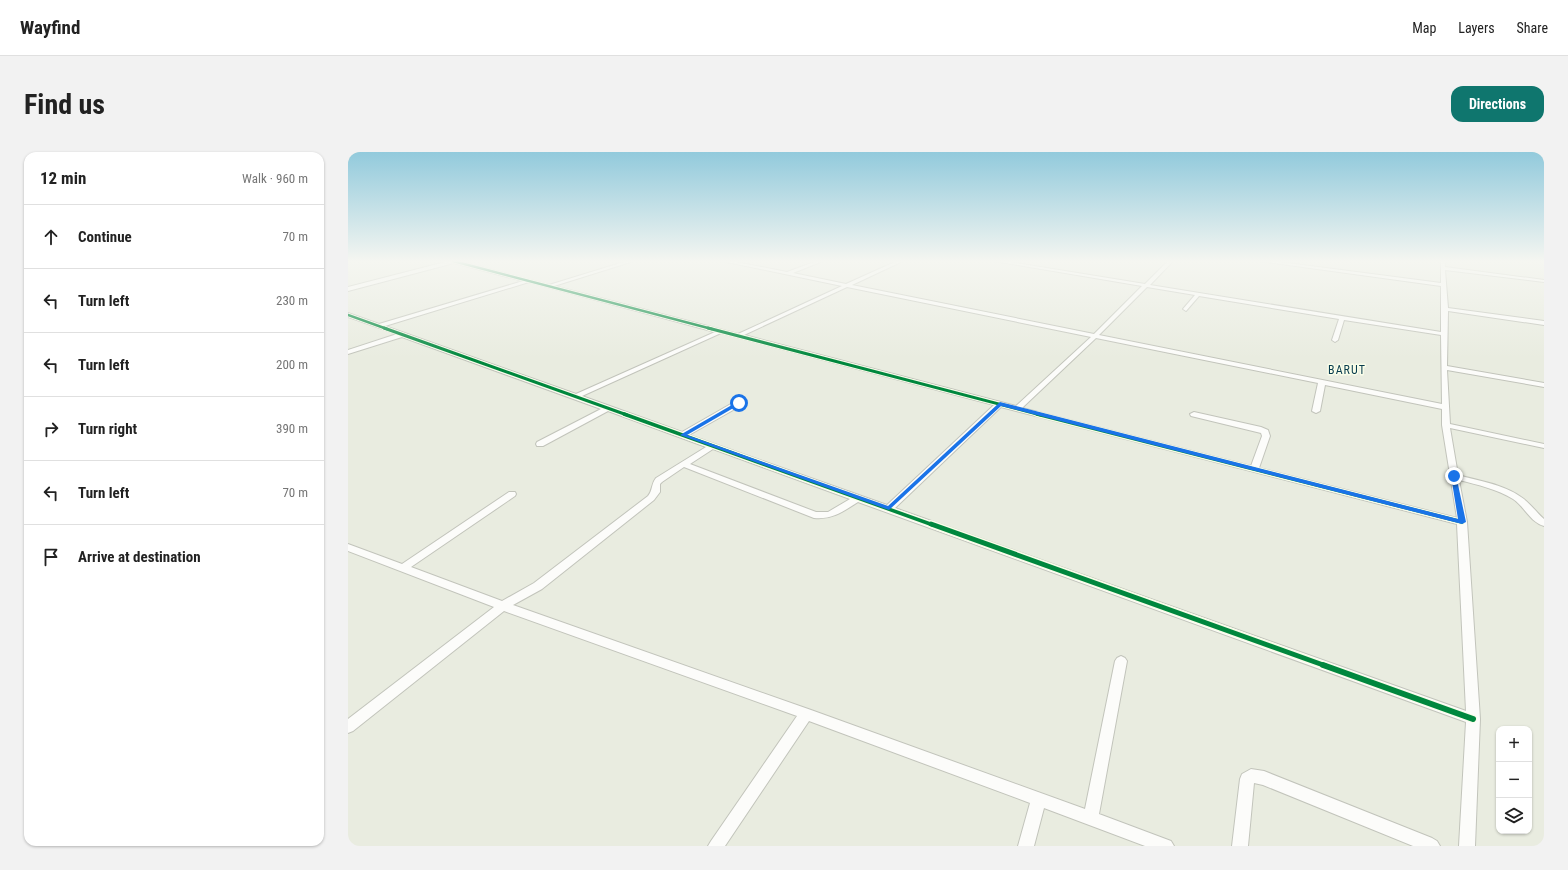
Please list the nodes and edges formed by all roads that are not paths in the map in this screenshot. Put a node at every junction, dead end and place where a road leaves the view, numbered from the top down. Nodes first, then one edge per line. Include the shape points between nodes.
1 (488, 293) edge
2 (576, 293) edge
3 (832, 293) edge
4 (884, 293) edge
5 (1138, 293) edge
6 (1194, 293) edge
7 (1444, 293) edge
8 (1198, 294) junction
9 (1186, 308) dead end
10 (1445, 309) junction
11 (348, 315) edge
12 (1342, 318) junction
13 (1544, 323) edge
14 (380, 326) junction
15 (721, 331) junction
16 (401, 334) junction
17 (1443, 334) junction
18 (740, 335) junction
19 (1094, 337) junction
20 (1335, 340) dead end
21 (348, 352) edge
22 (1444, 367) junction
23 (1322, 383) junction
24 (1544, 385) edge
25 (575, 397) junction
26 (739, 403) dead end
27 (1000, 404) junction
28 (1445, 407) junction
29 (608, 408) junction
30 (1017, 408) junction
31 (1316, 411) dead end
32 (1194, 414) dead end
33 (1446, 425) junction
34 (683, 435) junction
35 (540, 444) dead end
36 (713, 446) junction
37 (1544, 446) edge
38 (683, 464) junction
39 (1254, 469) junction
40 (1454, 476) junction
41 (512, 494) dead end
42 (858, 498) junction
43 (889, 508) junction
44 (1462, 522) junction
45 (1544, 523) edge
46 (348, 547) edge
47 (403, 568) junction
48 (503, 606) junction
49 (1121, 661) dead end
50 (806, 714) junction
51 (1473, 719) junction
52 (348, 727) edge
53 (1039, 799) junction
54 (1091, 819) junction
55 (716, 846) edge
56 (1026, 846) edge
57 (1166, 846) edge
58 (1240, 846) edge
59 (1432, 846) edge
60 (1467, 846) edge

1 - 14 street
2 - 15 street
3 - 18 street
4 - 19 street
5 - 19 street
6 - 8 street
7 - 10 street
8 - 9 street
8 - 12 street
10 - 13 street
10 - 17 street
11 - 14 street
12 - 17 street
12 - 20 street
14 - 16 street
15 - 18 street
15 - 25 street
16 - 21 street
16 - 25 street
17 - 22 street
18 - 27 street
19 - 23 street
19 - 30 street
22 - 24 street
22 - 28 street
23 - 28 street
23 - 31 street
25 - 29 street
26 - 34 street
27 - 30 street
27 - 43 street
28 - 33 street
29 - 34 street
29 - 35 street
30 - 39 street
32 - 39 street via 1265,432 1266,436
33 - 37 street
33 - 40 street
34 - 36 street
36 - 38 street
36 - 42 street
38 - 42 street via 822,517
38 - 48 street via 659,480 656,492 651,498 538,586
39 - 44 street
40 - 44 street
40 - 45 street via 1512,495
41 - 47 street
42 - 43 street
43 - 51 street
44 - 51 street
46 - 47 street
47 - 48 street
48 - 50 street
48 - 52 street
49 - 54 street
50 - 53 street
50 - 55 street
51 - 60 street
53 - 54 street
53 - 56 street
54 - 57 street
58 - 59 street via 1247,779 1251,776 1264,778

